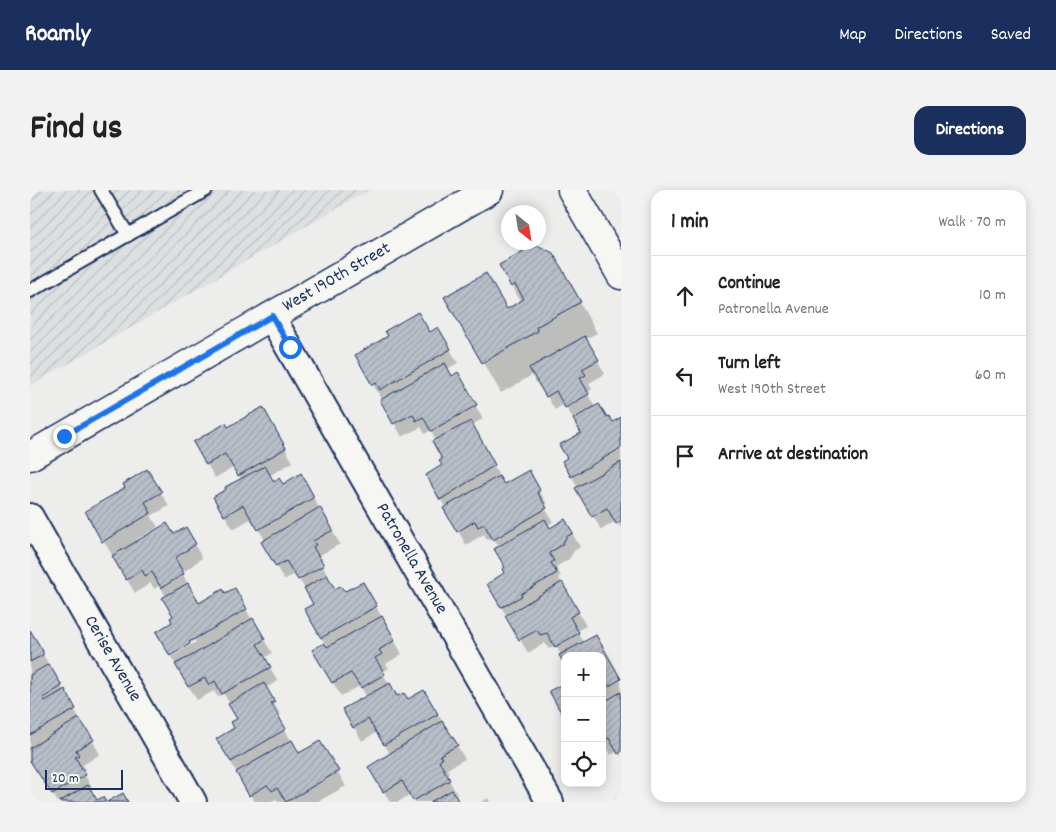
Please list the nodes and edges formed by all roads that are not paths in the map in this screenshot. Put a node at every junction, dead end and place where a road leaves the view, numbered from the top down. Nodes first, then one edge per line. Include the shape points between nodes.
1 (101, 190) edge
2 (206, 190) edge
3 (489, 190) edge
4 (572, 190) edge
5 (128, 235) junction
6 (621, 275) edge
7 (30, 291) edge
8 (272, 316) junction
9 (30, 456) edge
10 (30, 517) edge
11 (193, 802) edge
12 (550, 802) edge

1 - 5 lane
2 - 5 lane
3 - 8 main road, West 190th Street
4 - 6 main road
5 - 7 lane
8 - 9 main road, West 190th Street
8 - 12 street, Patronella Avenue
10 - 11 street, Cerise Avenue

